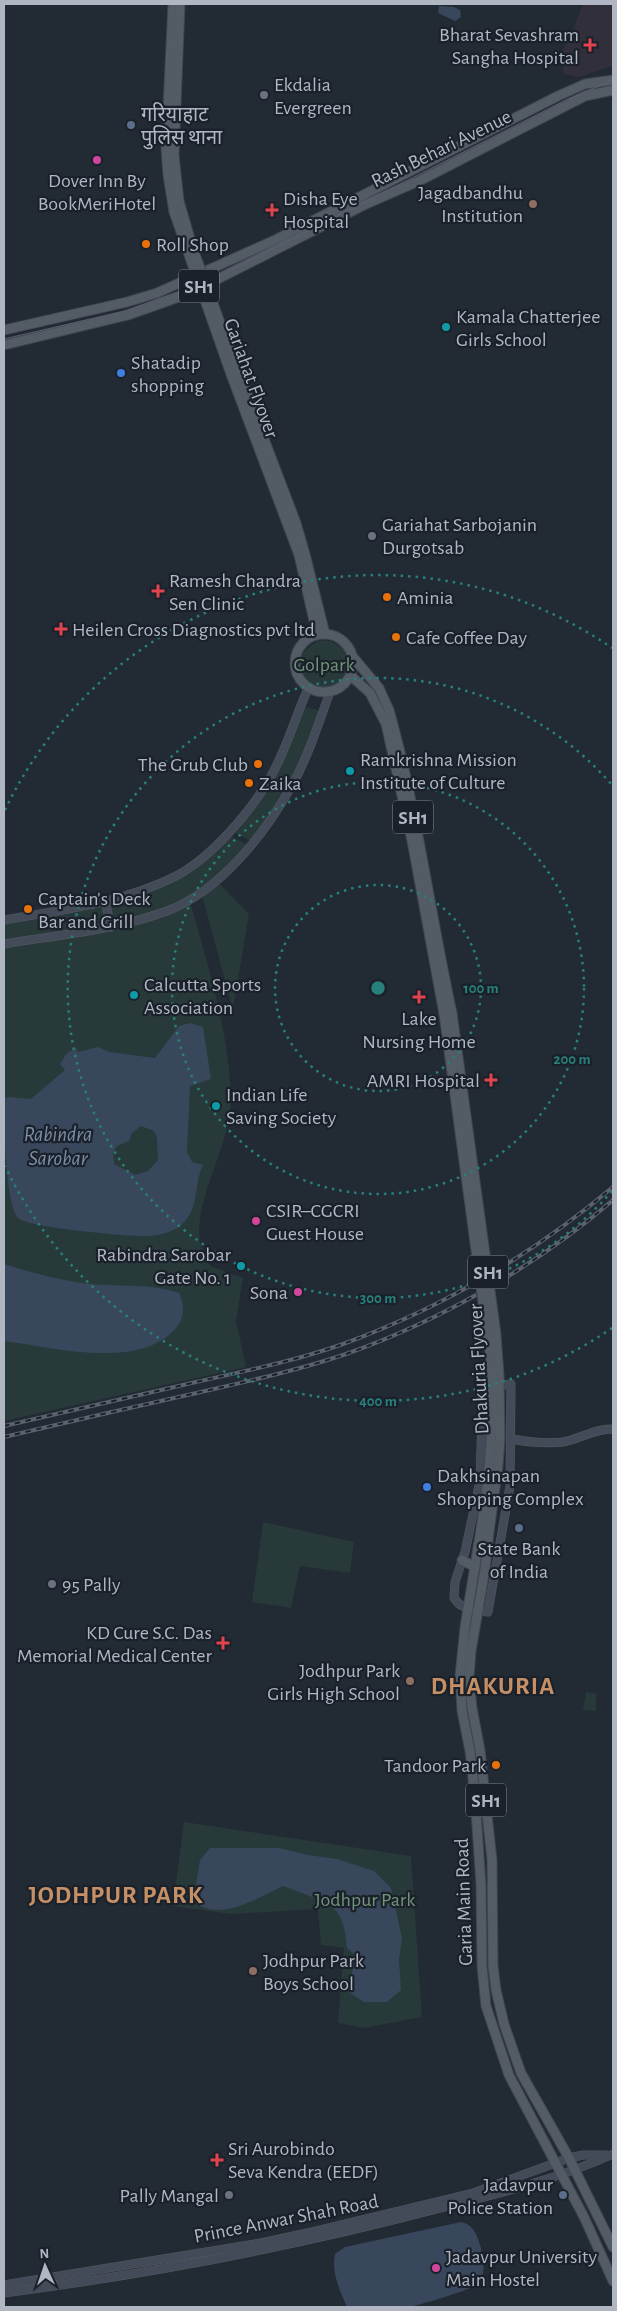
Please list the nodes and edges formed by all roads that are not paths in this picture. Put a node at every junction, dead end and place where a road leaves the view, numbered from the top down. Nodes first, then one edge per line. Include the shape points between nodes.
1 (173, 4) edge
2 (180, 4) edge
3 (613, 80) edge
4 (608, 90) edge
5 (4, 330) edge
6 (4, 345) edge
7 (302, 554) junction
8 (321, 634) junction
9 (353, 657) junction
10 (351, 676) junction
11 (308, 689) junction
12 (330, 692) junction
13 (105, 901) junction
14 (4, 920) edge
15 (111, 927) junction
16 (4, 944) edge
17 (443, 989) junction
18 (613, 1429) edge
19 (511, 1439) junction
20 (485, 1531) junction
21 (462, 1560) junction
22 (475, 1567) junction
23 (490, 1570) junction
24 (468, 1609) junction
25 (483, 1611) junction
26 (612, 2155) edge
27 (569, 2158) junction
28 (556, 2162) junction
29 (574, 2169) junction
30 (562, 2174) junction
31 (613, 2247) edge
32 (613, 2281) edge
33 (4, 2284) edge
34 (4, 2293) edge

1 - 7 main road, Gariahat Flyover / SH1, bridge via 166,134 174,212 220,344
2 - 7 main road, Gariahat Flyover / SH1, bridge via 174,154 179,201 193,249 296,523
3 - 5 main road, Rash Behari Avenue via 585,84 558,96 208,271 126,302
4 - 6 main road, Rash Behari Avenue via 585,96 190,293 128,315
7 - 8 main road, Gariahat Flyover / SH1
8 - 9 main road, SH1 via 340,638
8 - 11 main road via 302,642 296,651 295,672
9 - 10 main road
9 - 17 main road, SH1 via 379,688 389,710 422,856
10 - 12 main road
10 - 17 main road, SH1 via 370,693 386,724
11 - 12 main road
11 - 13 street via 280,758 245,815 206,854 177,876
12 - 15 street via 292,787 248,850 200,894 168,910
13 - 14 street
13 - 15 street
15 - 16 street
17 - 20 main road, Dhakuria Flyover / SH1, bridge via 491,1361 494,1401
18 - 19 street via 604,1428 563,1442 535,1443
19 - 21 street via 511,1384 483,1389 480,1480
19 - 23 street via 510,1486 500,1548
20 - 22 main road, Dhakuria Flyover / SH1
20 - 23 main road, Dhakuria Flyover / SH1
21 - 22 main road
21 - 24 street via 454,1598
22 - 24 main road, Garia Main Road / SH1
23 - 25 main road, SH1
24 - 25 street
24 - 28 main road, Garia Main Road / SH1 via 460,1661 460,1692 475,1797 486,2006 509,2075
25 - 27 main road, SH1 via 471,1651 469,1677 492,1860 496,1990 521,2073
26 - 27 street, Prince Anwar Shah Road
26 - 29 street, Prince Anwar Shah Road
27 - 28 street, Prince Anwar Shah Road
27 - 29 main road, SH1
28 - 30 main road, SH1
28 - 33 street, Prince Anwar Shah Road via 473,2193 308,2233
29 - 30 street, Prince Anwar Shah Road
29 - 31 main road, SH1
30 - 32 main road, SH1
30 - 34 street, Prince Anwar Shah Road via 305,2242

